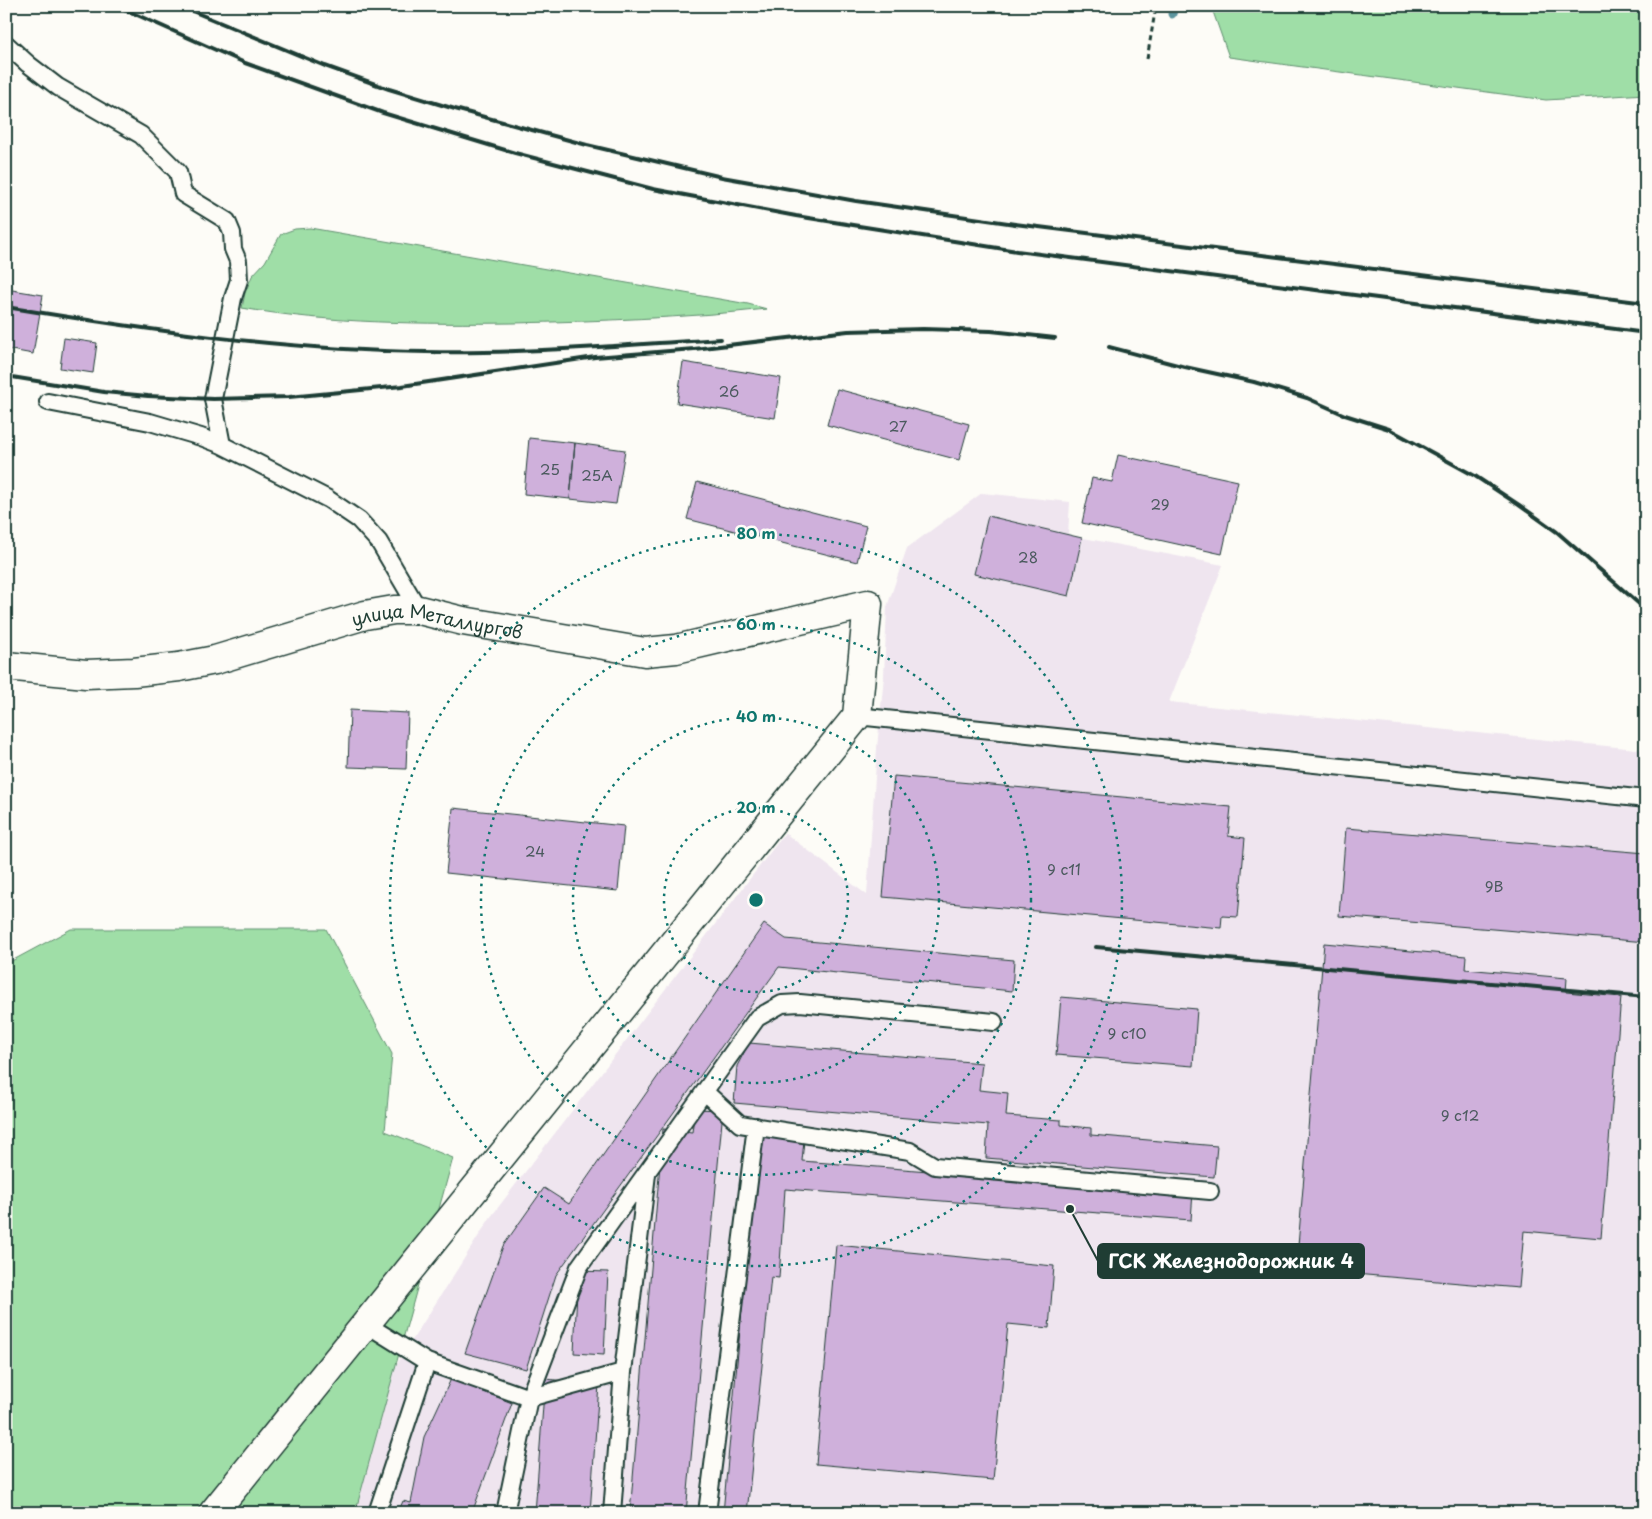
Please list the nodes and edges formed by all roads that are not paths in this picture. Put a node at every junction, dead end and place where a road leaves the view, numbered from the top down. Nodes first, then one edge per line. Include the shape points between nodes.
1 (6, 44) edge
2 (48, 402) dead end
3 (222, 444) junction
4 (419, 610) junction
5 (6, 666) edge
6 (857, 716) junction
7 (1646, 799) edge
8 (994, 1022) dead end
9 (705, 1092) junction
10 (756, 1126) junction
11 (647, 1171) junction
12 (1210, 1191) dead end
13 (366, 1324) junction
14 (427, 1362) junction
15 (623, 1372) junction
16 (529, 1398) junction
17 (213, 1513) edge
18 (377, 1513) edge
19 (505, 1513) edge
20 (612, 1513) edge
21 (707, 1513) edge

1 - 3 lane via 58,86 141,136 178,172 183,194 227,221 238,262 239,280 232,298 213,399
2 - 3 lane via 150,422
3 - 4 lane via 328,499 359,520 379,542
4 - 5 street, улица Металлургов via 365,615 216,660 179,667 86,674
4 - 6 street, улица Металлургов via 463,621 645,652 676,649 868,604
6 - 7 lane
6 - 13 street
8 - 9 lane via 800,1003 782,1004 757,1018
9 - 10 lane via 740,1124
9 - 11 lane
10 - 12 lane via 910,1152 935,1166
10 - 21 lane
11 - 15 lane
11 - 16 lane via 578,1267
13 - 14 lane
13 - 17 street
14 - 16 lane
14 - 18 lane
15 - 16 lane
15 - 20 lane
16 - 19 lane

